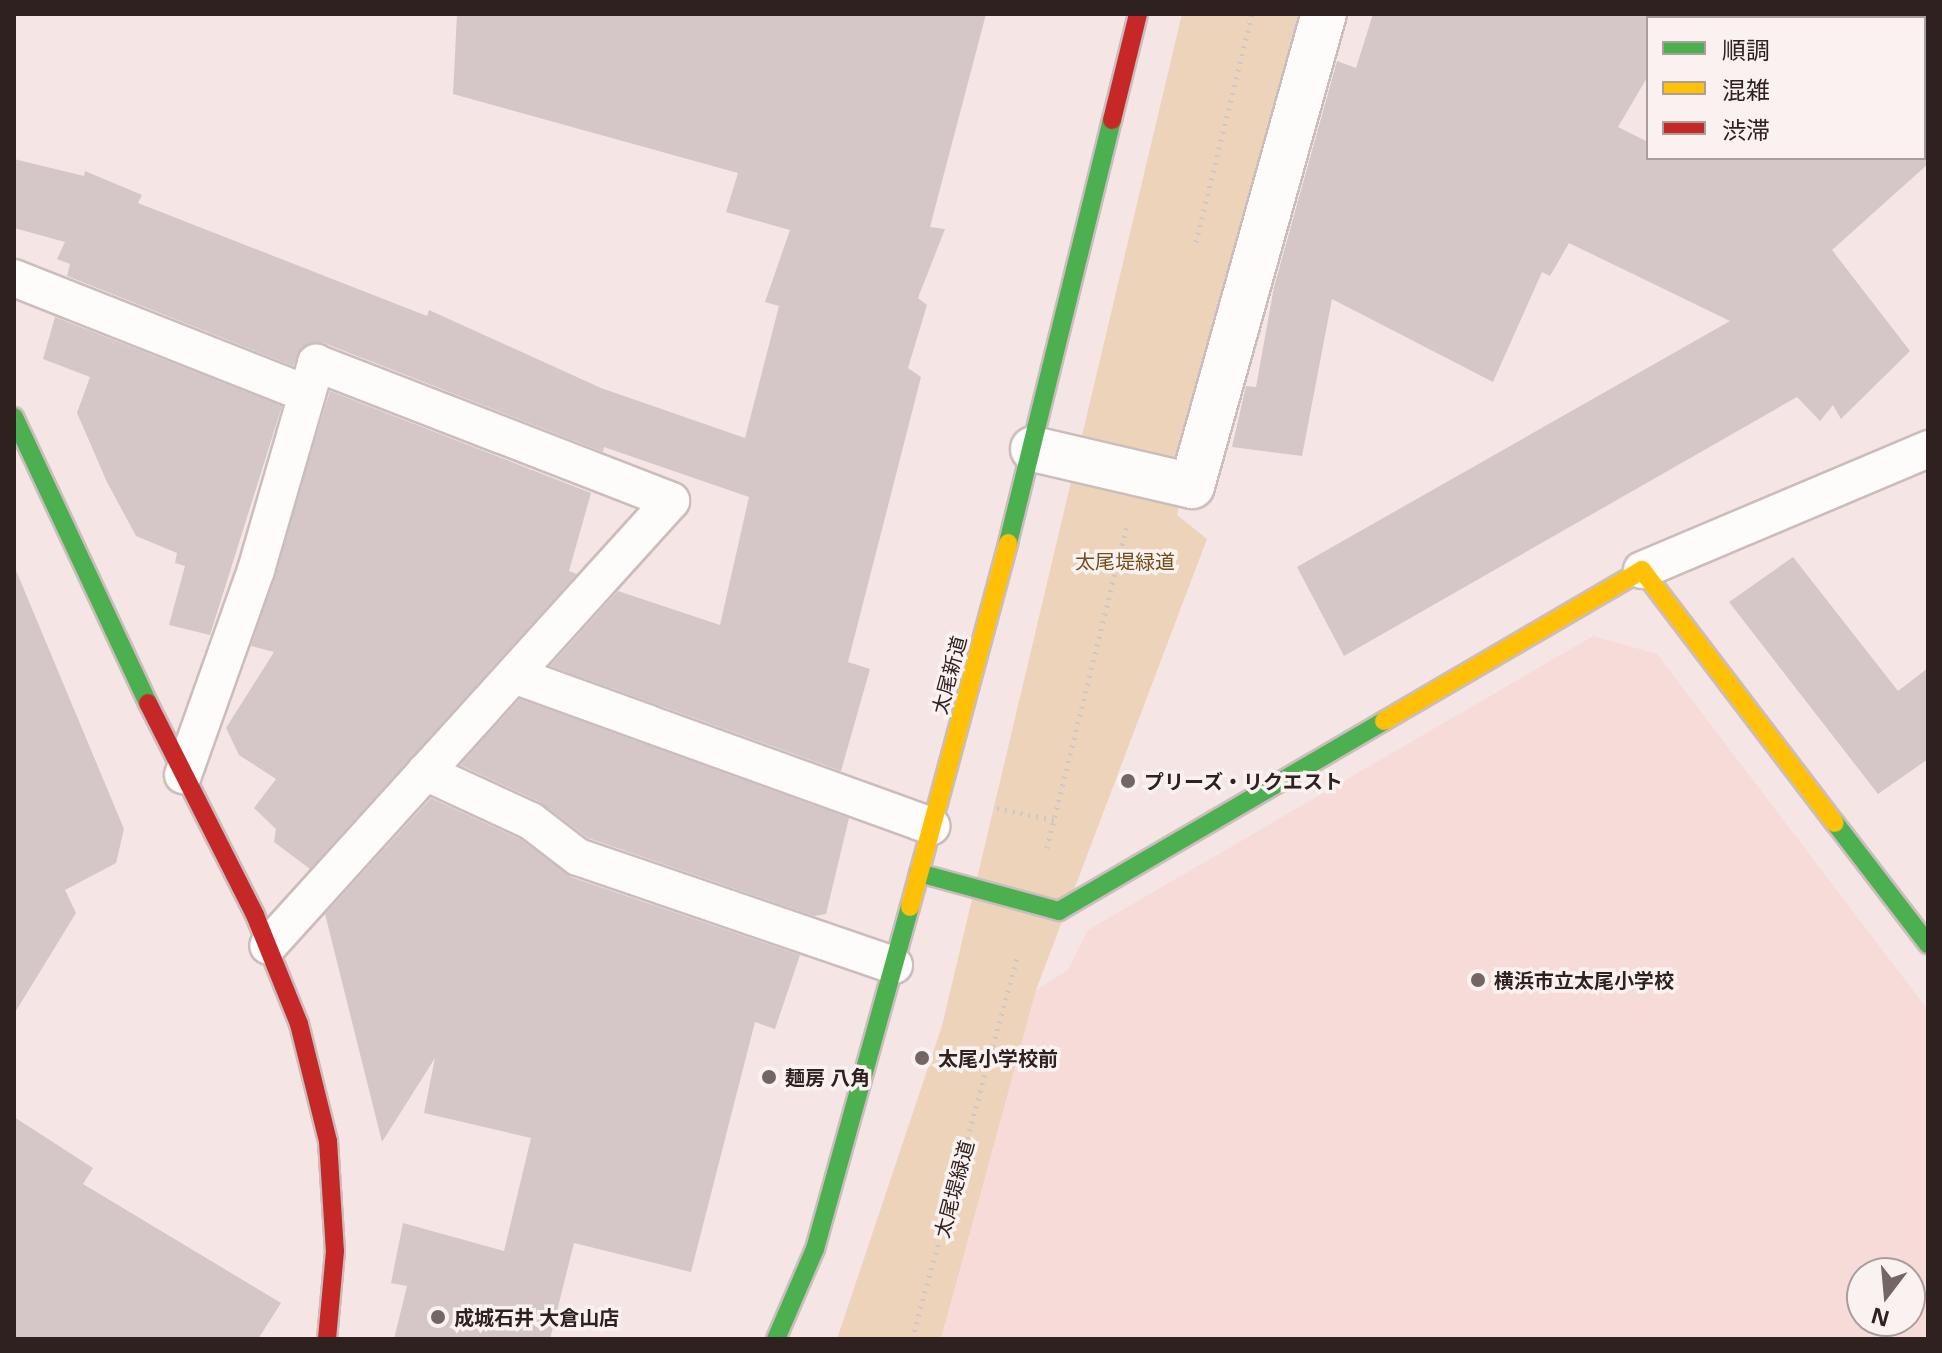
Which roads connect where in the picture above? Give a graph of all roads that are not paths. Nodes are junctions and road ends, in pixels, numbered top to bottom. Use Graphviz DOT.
graph roads {
  1 [pos="1138,14"];
  2 [pos="1324,14"];
  3 [pos="14,278"];
  4 [pos="307,394"];
  5 [pos="14,417"];
  6 [pos="1033,449"];
  7 [pos="1928,449"];
  8 [pos="1642,570"];
  9 [pos="514,675"];
  10 [pos="425,772"];
  11 [pos="183,775"];
  12 [pos="932,826"];
  13 [pos="919,873"];
  14 [pos="1928,944"];
  15 [pos="268,946"];
  16 [pos="894,965"];
  17 [pos="327,1339"];
  18 [pos="776,1339"];
  1 -- 6 [label="street, 太尾新道"];
  2 -- 6 [label="street"];
  3 -- 4 [label="lane"];
  4 -- 9 [label="lane"];
  4 -- 11 [label="lane"];
  5 -- 11 [label="street"];
  6 -- 12 [label="street, 太尾新道"];
  7 -- 8 [label="lane"];
  8 -- 13 [label="street"];
  8 -- 14 [label="street"];
  9 -- 10 [label="lane"];
  9 -- 12 [label="lane"];
  10 -- 15 [label="lane"];
  10 -- 16 [label="lane"];
  11 -- 15 [label="street"];
  12 -- 13 [label="street, 太尾新道"];
  13 -- 16 [label="street, 太尾新道"];
  15 -- 17 [label="street"];
  16 -- 18 [label="street, 太尾新道"];
}
